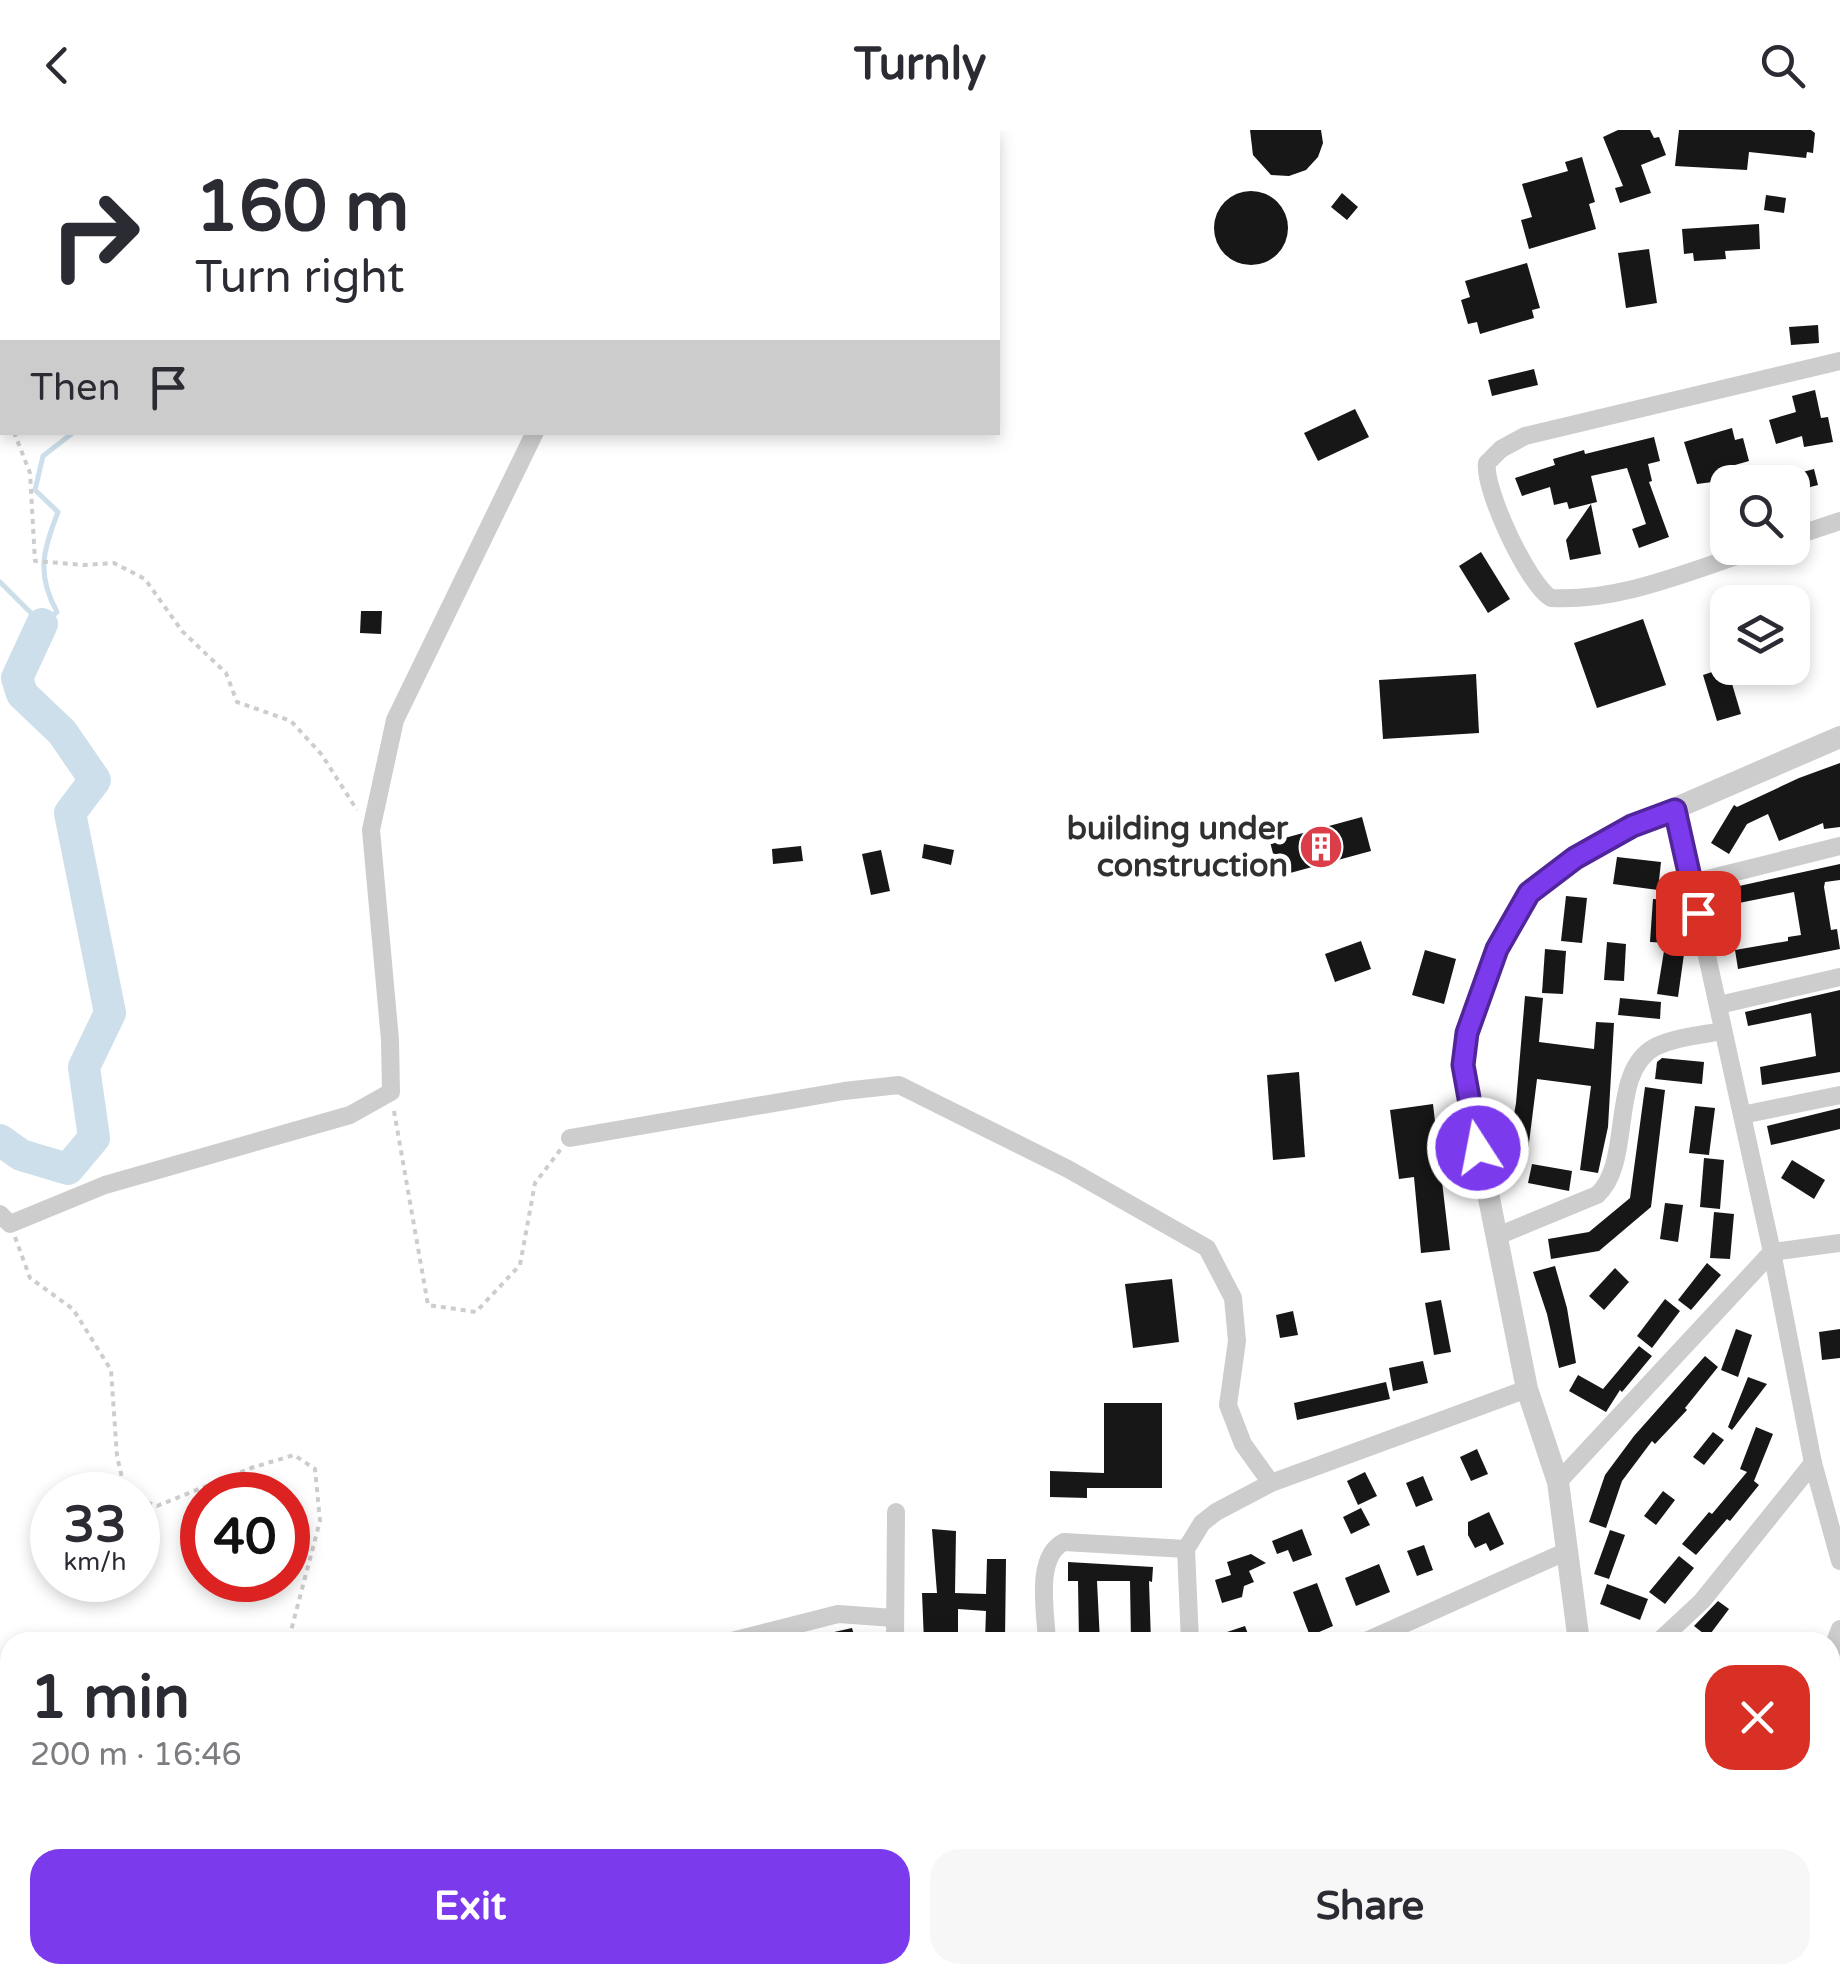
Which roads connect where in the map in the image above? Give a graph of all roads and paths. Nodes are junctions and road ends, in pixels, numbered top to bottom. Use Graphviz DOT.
graph roads {
  1 [pos="1840,361"];
  2 [pos="15,435"];
  3 [pos="533,435"];
  4 [pos="1840,521"];
  5 [pos="1810,531"];
  6 [pos="1710,564"];
  7 [pos="1840,737"];
  8 [pos="1675,810"];
  9 [pos="370,830"];
  10 [pos="1840,846"];
  11 [pos="1692,882"];
  12 [pos="1840,977"];
  13 [pos="1719,1005"];
  14 [pos="1724,1031"];
  15 [pos="391,1092"];
  16 [pos="1840,1094"];
  17 [pos="1742,1115"];
  18 [pos="570,1138"];
  19 [pos="5,1219"];
  20 [pos="1496,1238"];
  21 [pos="1840,1244"];
  22 [pos="1772,1252"];
  23 [pos="1527,1389"];
  24 [pos="1813,1462"];
  25 [pos="120,1472"];
  26 [pos="1558,1482"];
  27 [pos="1271,1483"];
  28 [pos="160,1505"];
  29 [pos="896,1512"];
  30 [pos="1186,1549"];
  31 [pos="1565,1552"];
  32 [pos="1840,1562"];
  33 [pos="894,1618"];
  34 [pos="291,1632"];
  35 [pos="767,1632"];
  36 [pos="895,1632"];
  37 [pos="1046,1632"];
  38 [pos="1190,1632"];
  39 [pos="1386,1632"];
  40 [pos="1577,1632"];
  41 [pos="1669,1632"];
  1 -- 6 [label="street"];
  2 -- 9 [label="path"];
  3 -- 9 [label="street"];
  4 -- 5 [label="street"];
  7 -- 8 [label="street"];
  8 -- 11 [label="street"];
  8 -- 20 [label="street"];
  9 -- 15 [label="street"];
  10 -- 11 [label="street"];
  11 -- 13 [label="street"];
  12 -- 13 [label="street"];
  13 -- 14 [label="street"];
  14 -- 17 [label="street"];
  14 -- 20 [label="street"];
  15 -- 18 [label="path"];
  15 -- 19 [label="street"];
  16 -- 17 [label="street"];
  17 -- 22 [label="street"];
  18 -- 27 [label="street"];
  19 -- 25 [label="path"];
  20 -- 23 [label="street"];
  21 -- 22 [label="street"];
  22 -- 24 [label="street"];
  22 -- 26 [label="street"];
  23 -- 26 [label="street"];
  23 -- 27 [label="street"];
  24 -- 32 [label="street"];
  24 -- 41 [label="street"];
  26 -- 31 [label="street"];
  27 -- 30 [label="street"];
  28 -- 34 [label="path"];
  29 -- 33 [label="street"];
  30 -- 37 [label="street"];
  30 -- 38 [label="street"];
  31 -- 39 [label="street"];
  31 -- 40 [label="street"];
  33 -- 35 [label="street"];
  33 -- 36 [label="street"];
}
